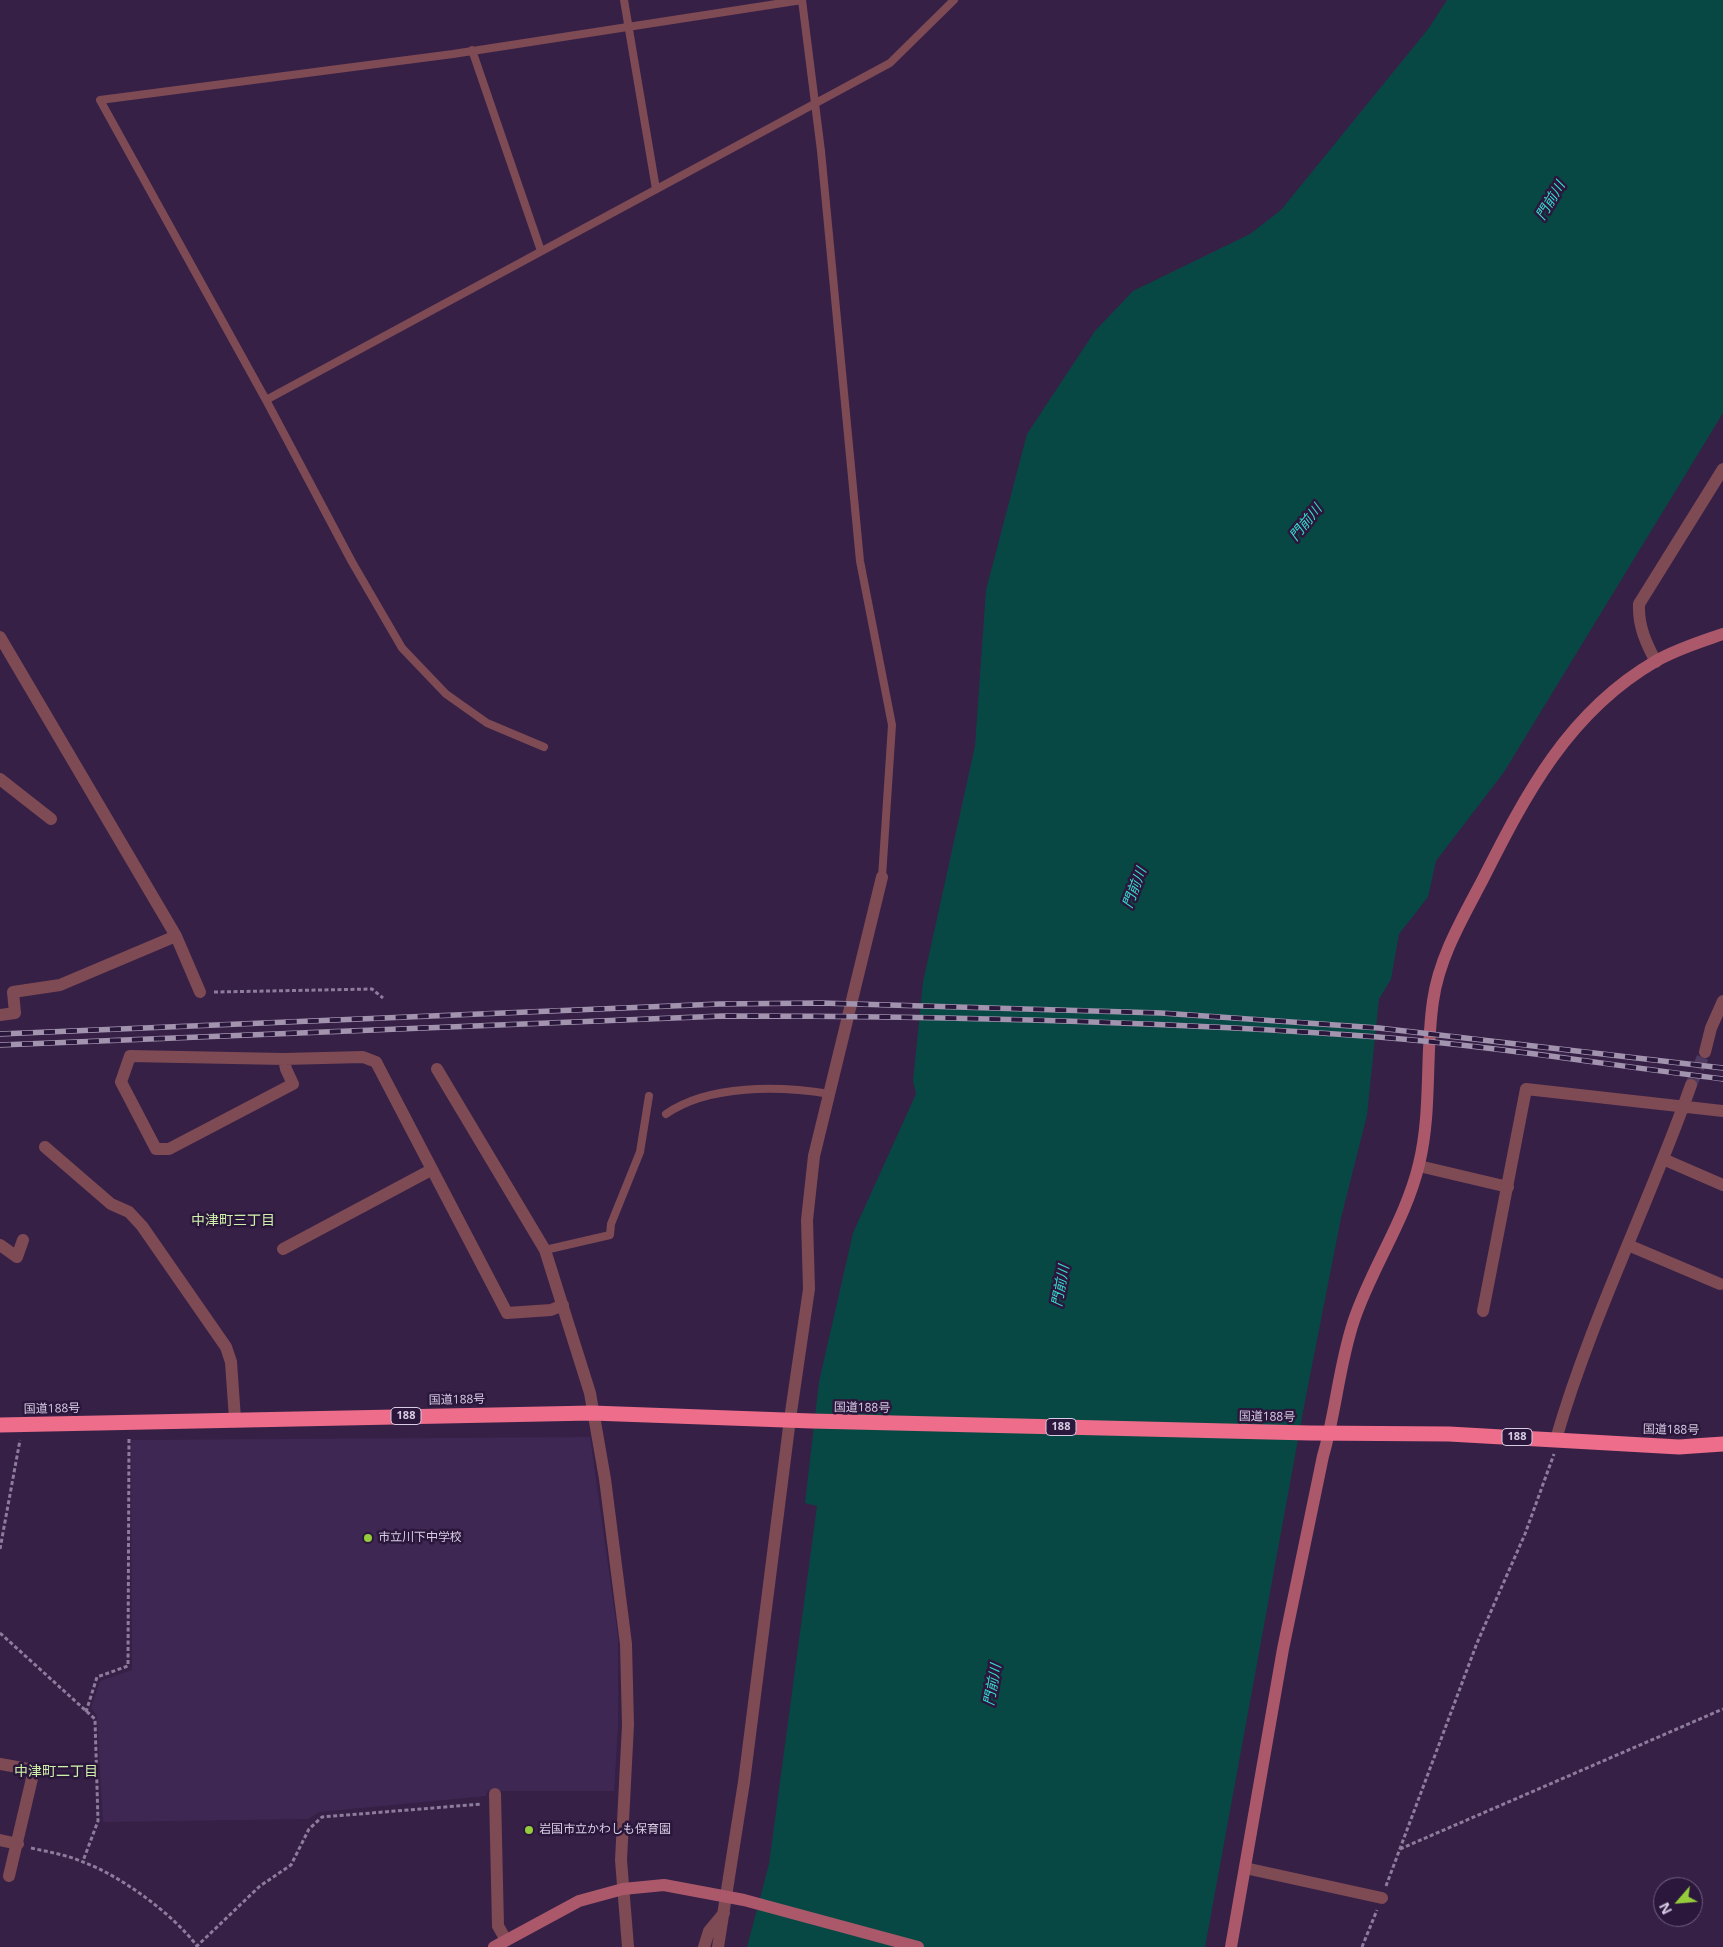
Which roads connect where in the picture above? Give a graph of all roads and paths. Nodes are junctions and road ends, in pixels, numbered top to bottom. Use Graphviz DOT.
graph roads {
  1 [pos="624,0"];
  2 [pos="802,0"];
  3 [pos="954,0"];
  4 [pos="629,26"];
  5 [pos="472,50"];
  6 [pos="815,104"];
  7 [pos="656,189"];
  8 [pos="541,251"];
  9 [pos="266,400"];
  10 [pos="1723,469"];
  11 [pos="1723,634"];
  12 [pos="0,638"];
  13 [pos="1656,662"];
  14 [pos="544,747"];
  15 [pos="0,779"];
  16 [pos="51,819"];
  17 [pos="882,877"];
  18 [pos="176,936"];
  19 [pos="200,992"];
  20 [pos="383,998"];
  21 [pos="1723,1001"];
  22 [pos="0,1015"];
  23 [pos="1705,1052"];
  24 [pos="284,1059"];
  25 [pos="437,1069"];
  26 [pos="1690,1085"];
  27 [pos="830,1094"];
  28 [pos="649,1096"];
  29 [pos="1683,1107"];
  30 [pos="1723,1111"];
  31 [pos="666,1114"];
  32 [pos="45,1147"];
  33 [pos="1663,1159"];
  34 [pos="1419,1166"];
  35 [pos="431,1170"];
  36 [pos="1723,1185"];
  37 [pos="1508,1187"];
  38 [pos="23,1240"];
  39 [pos="0,1245"];
  40 [pos="1628,1245"];
  41 [pos="283,1250"];
  42 [pos="545,1250"];
  43 [pos="1720,1284"];
  44 [pos="563,1305"];
  45 [pos="1483,1311"];
  46 [pos="592,1413"];
  47 [pos="235,1419"];
  48 [pos="790,1419"];
  49 [pos="129,1422"];
  50 [pos="20,1424"];
  51 [pos="0,1425"];
  52 [pos="1330,1432"];
  53 [pos="1556,1439"];
  54 [pos="1723,1444"];
  55 [pos="0,1548"];
  56 [pos="0,1634"];
  57 [pos="1723,1708"];
  58 [pos="86,1712"];
  59 [pos="0,1764"];
  60 [pos="495,1798"];
  61 [pos="0,1840"];
  62 [pos="18,1844"];
  63 [pos="83,1861"];
  64 [pos="1245,1868"];
  65 [pos="9,1876"];
  66 [pos="623,1889"];
  67 [pos="728,1896"];
  68 [pos="1382,1898"];
  69 [pos="724,1912"];
  70 [pos="506,1940"];
  71 [pos="196,1946"];
  72 [pos="494,1947"];
  73 [pos="628,1947"];
  74 [pos="704,1947"];
  75 [pos="718,1947"];
  76 [pos="918,1947"];
  77 [pos="1231,1947"];
  1 -- 4 [label="lane"];
  2 -- 4 [label="lane"];
  2 -- 6 [label="lane"];
  3 -- 6 [label="lane"];
  4 -- 5 [label="lane"];
  4 -- 7 [label="lane"];
  5 -- 8 [label="lane"];
  5 -- 9 [label="lane"];
  6 -- 7 [label="lane"];
  6 -- 17 [label="lane"];
  7 -- 8 [label="lane"];
  8 -- 9 [label="lane"];
  9 -- 14 [label="lane"];
  10 -- 13 [label="street"];
  11 -- 13 [label="street"];
  12 -- 18 [label="street"];
  13 -- 34 [label="street"];
  15 -- 16 [label="street"];
  17 -- 27 [label="street"];
  18 -- 19 [label="street"];
  18 -- 22 [label="street"];
  19 -- 20 [label="path"];
  21 -- 23 [label="street"];
  24 -- 24 [label="street"];
  24 -- 35 [label="street"];
  25 -- 42 [label="street"];
  26 -- 29 [label="street"];
  27 -- 31 [label="lane"];
  27 -- 48 [label="street"];
  28 -- 42 [label="lane"];
  29 -- 30 [label="street"];
  29 -- 33 [label="street"];
  29 -- 37 [label="street"];
  32 -- 47 [label="street"];
  33 -- 36 [label="street"];
  33 -- 40 [label="street"];
  34 -- 37 [label="street"];
  34 -- 52 [label="street"];
  35 -- 41 [label="street"];
  35 -- 44 [label="street"];
  37 -- 45 [label="street"];
  38 -- 39 [label="street"];
  40 -- 43 [label="street"];
  40 -- 53 [label="street"];
  42 -- 44 [label="street"];
  44 -- 46 [label="street"];
  46 -- 47 [label="highway, 国道188号 / 188"];
  46 -- 48 [label="highway, 国道188号 / 188"];
  46 -- 66 [label="street"];
  47 -- 49 [label="highway, 国道188号 / 188"];
  48 -- 52 [label="highway, 国道188号 / 188"];
  48 -- 67 [label="street"];
  49 -- 50 [label="highway, 国道188号 / 188"];
  49 -- 58 [label="path"];
  50 -- 51 [label="highway, 国道188号 / 188"];
  50 -- 55 [label="path"];
  52 -- 53 [label="highway, 国道188号 / 188"];
  52 -- 64 [label="street"];
  53 -- 54 [label="highway, 国道188号 / 188"];
  53 -- 57 [label="path"];
  56 -- 58 [label="path"];
  58 -- 63 [label="path"];
  59 -- 62 [label="street"];
  60 -- 70 [label="street"];
  60 -- 71 [label="path"];
  61 -- 62 [label="street"];
  62 -- 63 [label="path"];
  62 -- 65 [label="street"];
  63 -- 71 [label="path"];
  64 -- 68 [label="street"];
  64 -- 77 [label="street"];
  66 -- 67 [label="street"];
  66 -- 70 [label="street"];
  66 -- 73 [label="street"];
  67 -- 69 [label="street"];
  67 -- 76 [label="street"];
  69 -- 74 [label="street"];
  69 -- 75 [label="street"];
  70 -- 72 [label="street"];
}
